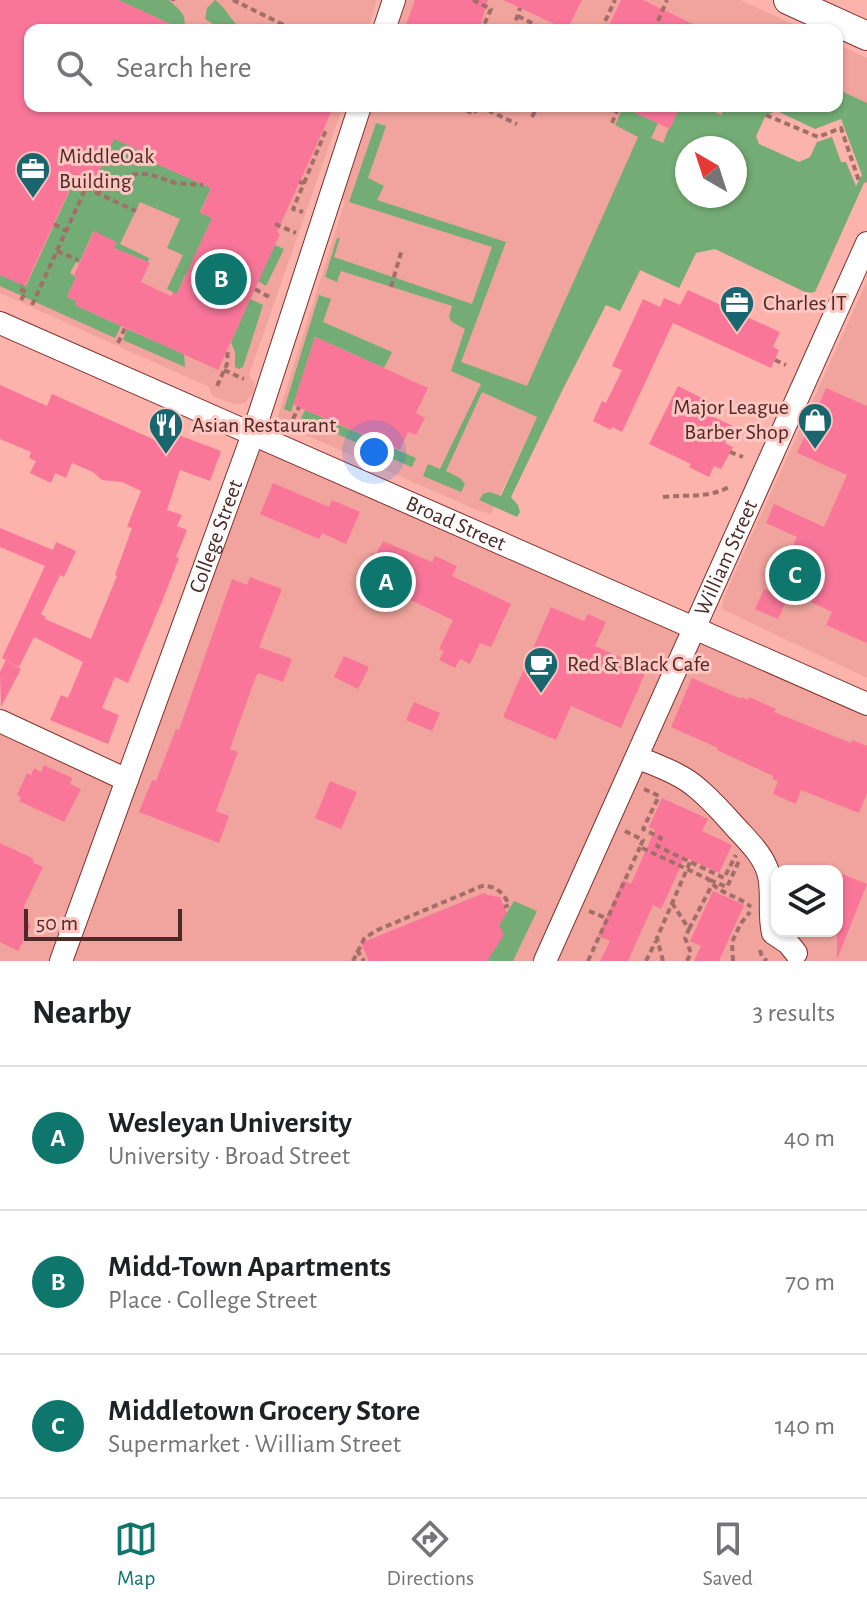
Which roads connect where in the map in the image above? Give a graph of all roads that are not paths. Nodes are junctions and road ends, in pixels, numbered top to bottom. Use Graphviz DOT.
graph roads {
  1 [pos="394,0"];
  2 [pos="788,0"];
  3 [pos="386,24"];
  4 [pos="841,24"];
  5 [pos="843,25"];
  6 [pos="867,36"];
  7 [pos="358,112"];
  8 [pos="867,243"];
  9 [pos="0,323"];
  10 [pos="253,434"];
  11 [pos="695,628"];
  12 [pos="867,704"];
  13 [pos="0,721"];
  14 [pos="637,757"];
  15 [pos="127,780"];
  16 [pos="796,953"];
  17 [pos="61,961"];
  18 [pos="545,961"];
  1 -- 3 [label="street"];
  2 -- 4 [label="main road"];
  5 -- 6 [label="main road"];
  7 -- 10 [label="street, College Street"];
  8 -- 11 [label="street, William Street"];
  9 -- 10 [label="street, Broad Street"];
  10 -- 11 [label="street, Broad Street"];
  10 -- 15 [label="street, College Street"];
  11 -- 12 [label="street, Broad Street"];
  11 -- 14 [label="street, William Street"];
  13 -- 15 [label="street"];
  14 -- 16 [label="street"];
  14 -- 18 [label="street, William Street"];
  15 -- 17 [label="street, College Street"];
}
